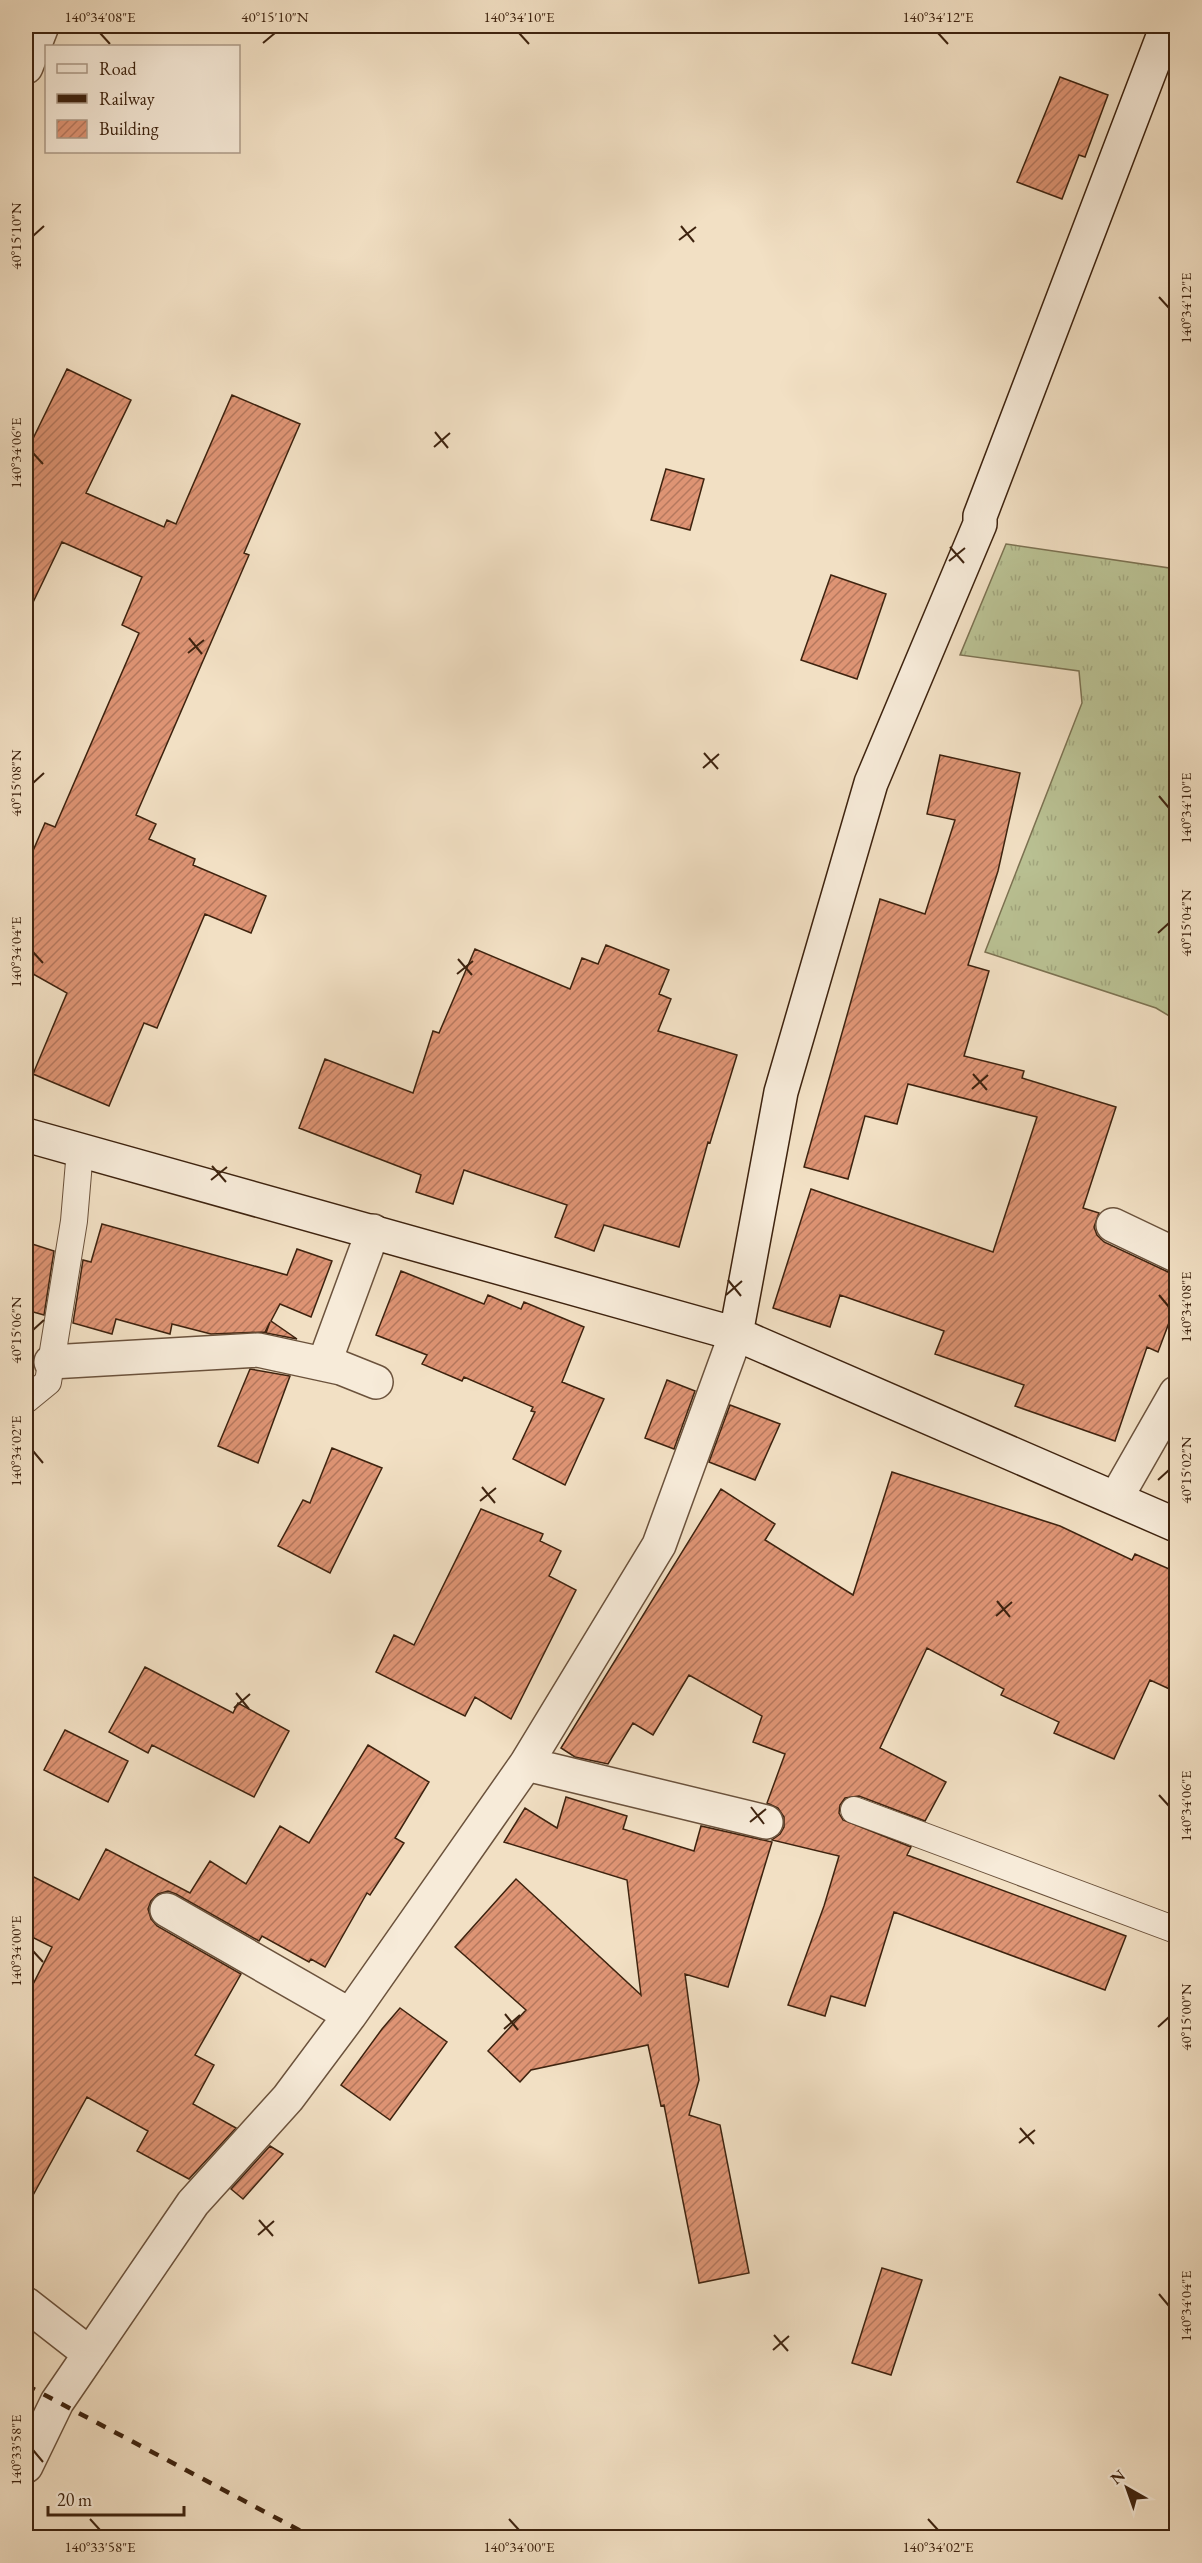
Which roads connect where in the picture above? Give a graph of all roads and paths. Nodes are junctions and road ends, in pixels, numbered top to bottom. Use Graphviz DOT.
graph roads {
  1 [pos="42,26"];
  2 [pos="1167,26"];
  3 [pos="26,67"];
  4 [pos="26,1135"];
  5 [pos="80,1150"];
  6 [pos="1113,1225"];
  7 [pos="373,1232"];
  8 [pos="1176,1255"];
  9 [pos="736,1334"];
  10 [pos="51,1362"];
  11 [pos="324,1364"];
  12 [pos="376,1382"];
  13 [pos="1176,1393"];
  14 [pos="26,1400"];
  15 [pos="1116,1498"];
  16 [pos="1176,1525"];
  17 [pos="526,1764"];
  18 [pos="854,1810"];
  19 [pos="766,1822"];
  20 [pos="167,1910"];
  21 [pos="1176,1926"];
  22 [pos="350,2015"];
  23 [pos="26,2304"];
  24 [pos="90,2354"];
  25 [pos="26,2466"];
  1 -- 3 [label="street"];
  2 -- 9 [label="street"];
  4 -- 5 [label="street"];
  5 -- 7 [label="street"];
  5 -- 10 [label="lane"];
  6 -- 8 [label="street"];
  7 -- 9 [label="street"];
  7 -- 11 [label="street"];
  9 -- 15 [label="street"];
  9 -- 17 [label="street"];
  10 -- 11 [label="street"];
  10 -- 14 [label="lane"];
  11 -- 12 [label="street"];
  13 -- 15 [label="street"];
  15 -- 16 [label="street"];
  17 -- 19 [label="street"];
  17 -- 22 [label="street"];
  18 -- 21 [label="lane"];
  20 -- 22 [label="street"];
  22 -- 24 [label="street"];
  23 -- 24 [label="street"];
  24 -- 25 [label="street"];
}
